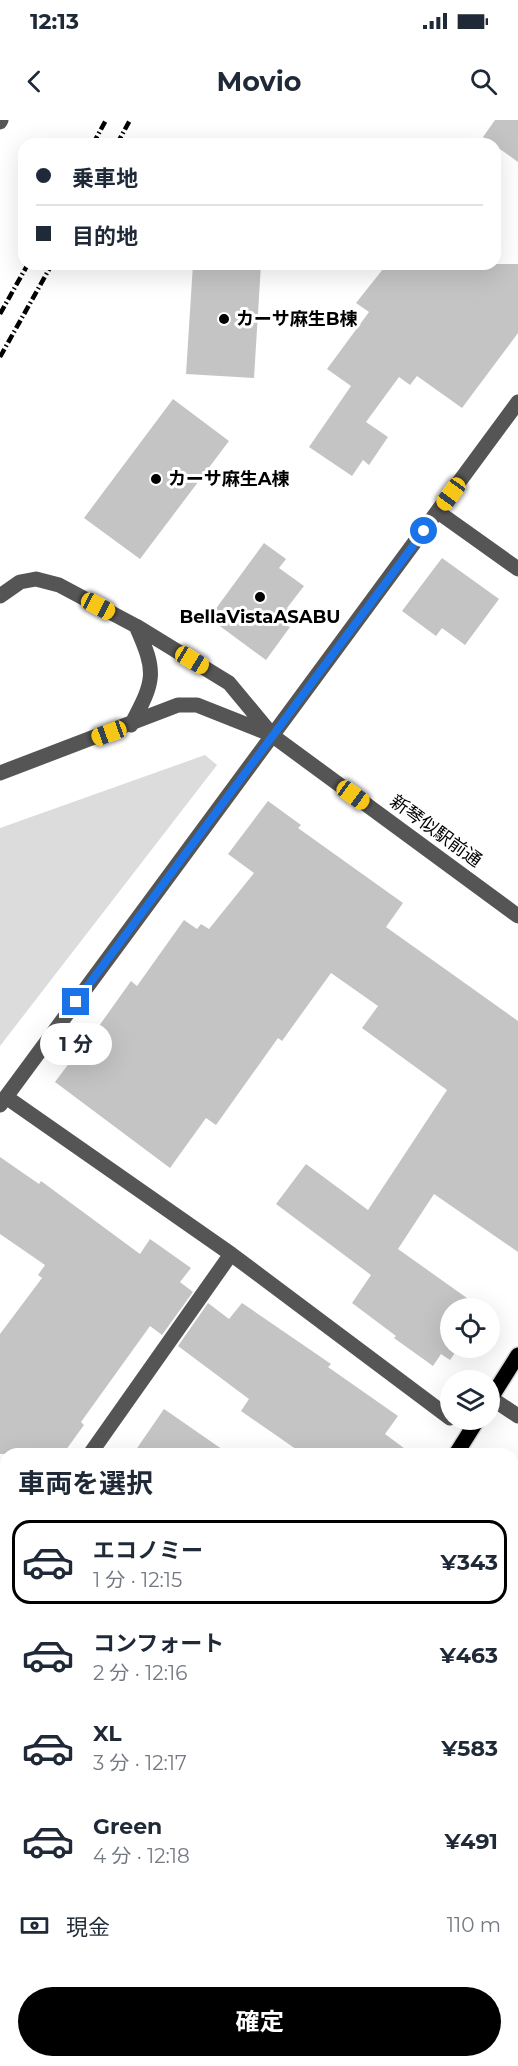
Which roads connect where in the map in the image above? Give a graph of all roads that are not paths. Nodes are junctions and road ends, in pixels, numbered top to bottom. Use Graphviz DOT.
graph roads {
  1 [pos="518,402"];
  2 [pos="438,512"];
  3 [pos="518,569"];
  4 [pos="0,596"];
  5 [pos="136,626"];
  6 [pos="131,725"];
  7 [pos="273,736"];
  8 [pos="0,773"];
  9 [pos="518,915"];
  10 [pos="3,1101"];
  11 [pos="231,1254"];
  12 [pos="518,1354"];
  13 [pos="500,1383"];
  14 [pos="500,1405"];
  15 [pos="440,1410"];
  16 [pos="518,1416"];
  17 [pos="471,1430"];
  18 [pos="94,1448"];
  19 [pos="460,1448"];
  1 -- 2 [label="street"];
  2 -- 3 [label="street"];
  2 -- 7 [label="street"];
  4 -- 5 [label="street"];
  5 -- 6 [label="street"];
  5 -- 7 [label="street"];
  6 -- 7 [label="street"];
  6 -- 8 [label="street"];
  7 -- 9 [label="street, 新琴似駅前通"];
  7 -- 10 [label="street"];
  10 -- 11 [label="street"];
  11 -- 15 [label="street"];
  11 -- 18 [label="street"];
  12 -- 13 [label="main road"];
  14 -- 16 [label="street"];
  17 -- 19 [label="main road"];
}
